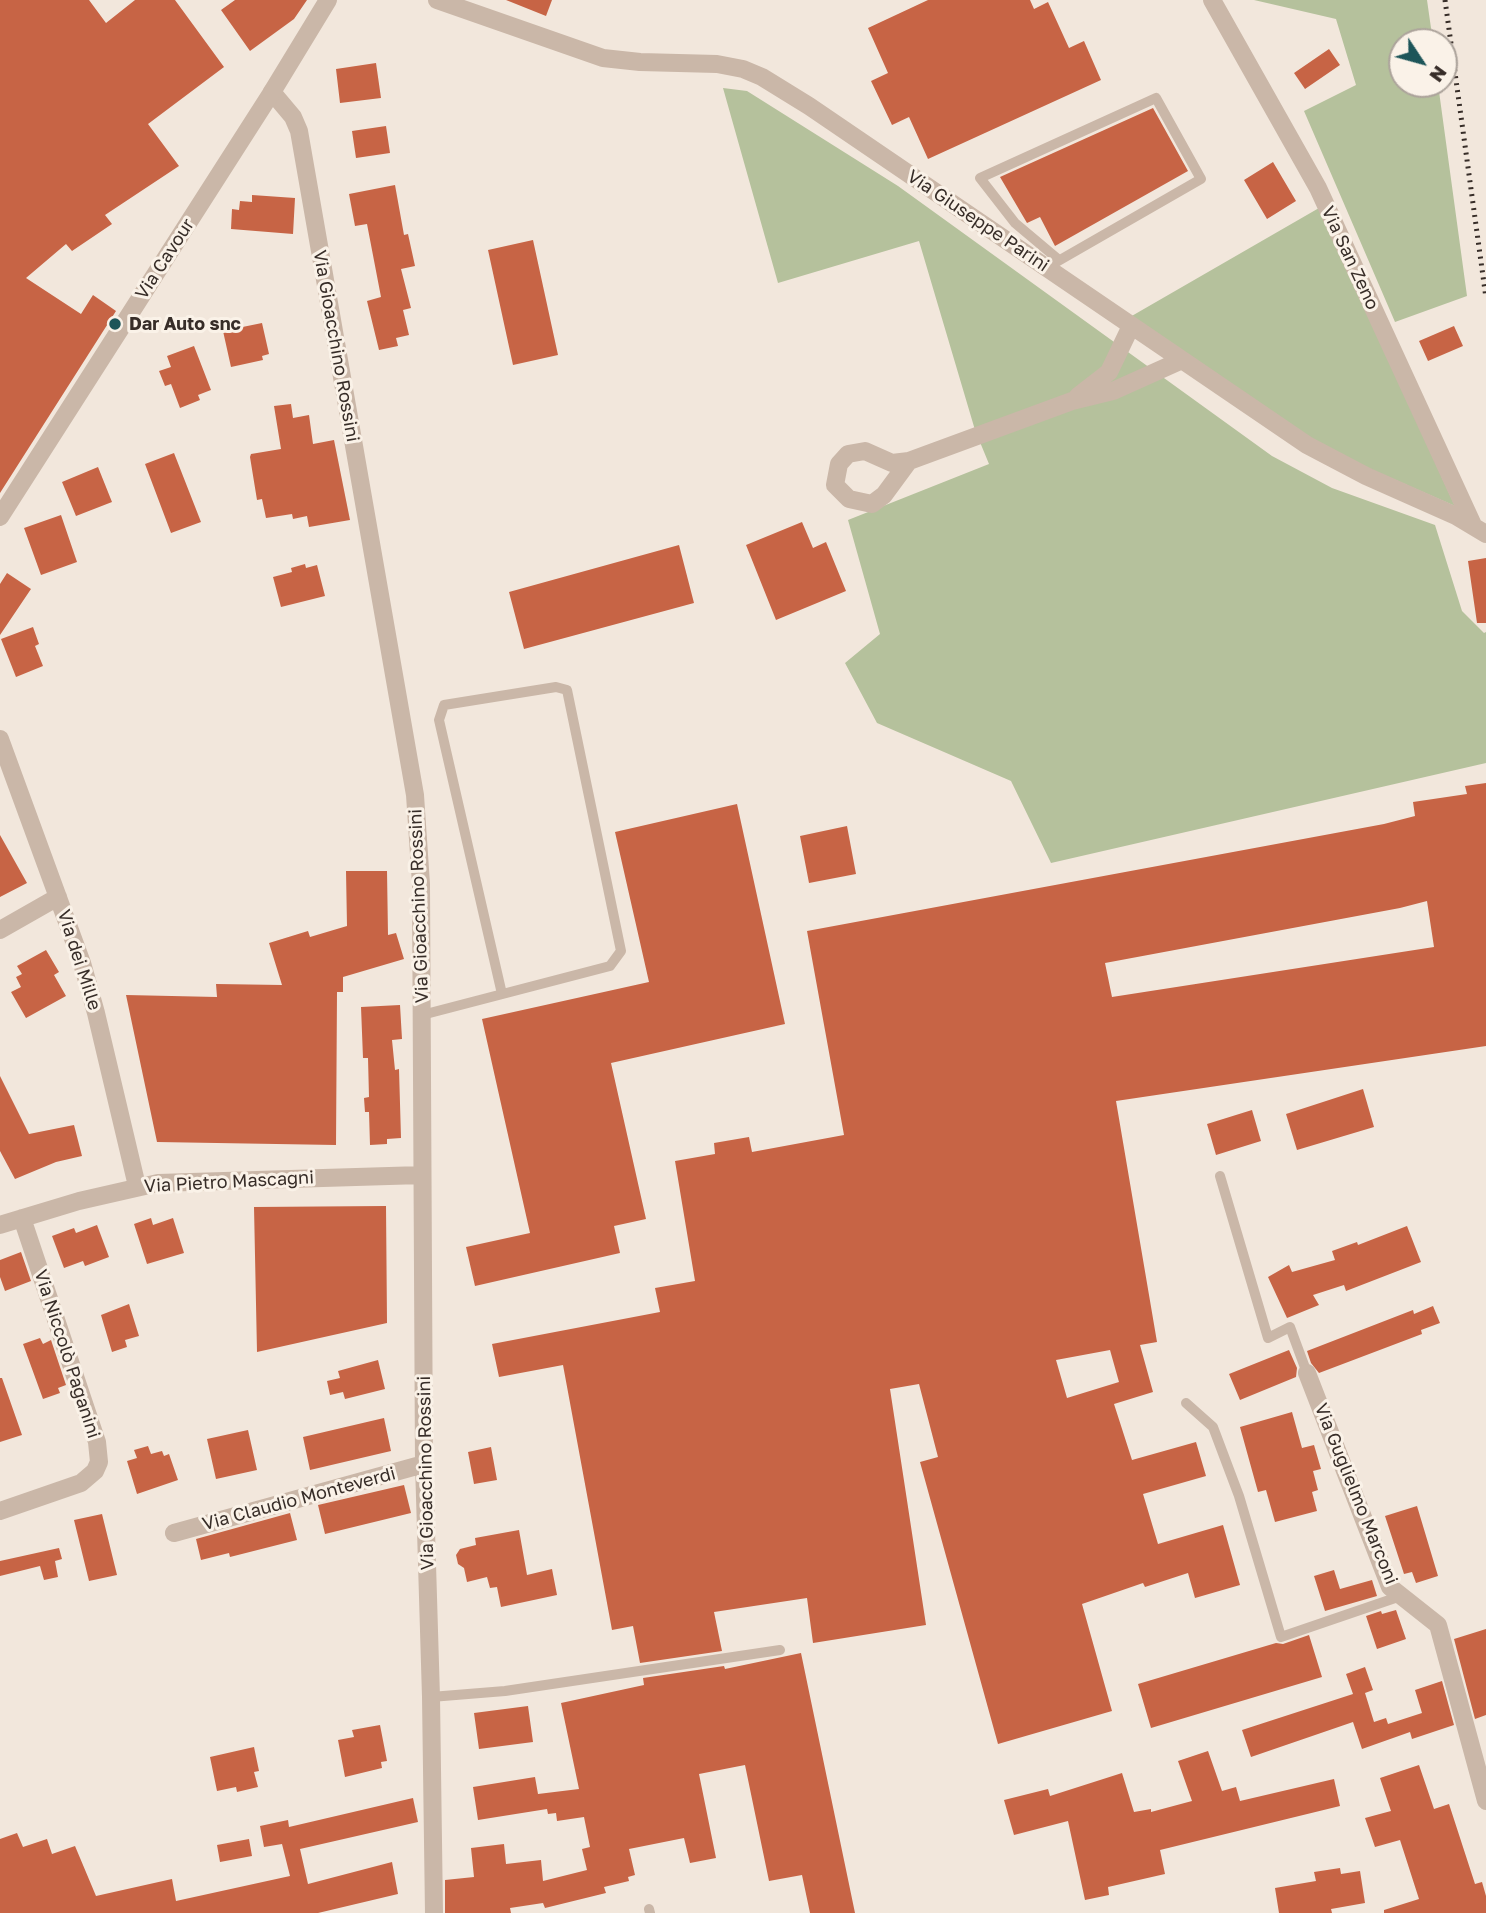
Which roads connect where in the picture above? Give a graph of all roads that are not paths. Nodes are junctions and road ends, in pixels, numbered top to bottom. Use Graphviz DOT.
graph roads {
  1 [pos="328,0"];
  2 [pos="437,0"];
  3 [pos="1212,0"];
  4 [pos="272,92"];
  5 [pos="1053,264"];
  6 [pos="1132,326"];
  7 [pos="1182,360"];
  8 [pos="1072,401"];
  9 [pos="909,461"];
  10 [pos="0,517"];
  11 [pos="1479,529"];
  12 [pos="0,739"];
  13 [pos="58,897"];
  14 [pos="0,930"];
  15 [pos="502,994"];
  16 [pos="422,1015"];
  17 [pos="422,1175"];
  18 [pos="1220,1176"];
  19 [pos="137,1186"];
  20 [pos="22,1219"];
  21 [pos="0,1225"];
  22 [pos="1307,1373"];
  23 [pos="1186,1403"];
  24 [pos="424,1464"];
  25 [pos="0,1511"];
  26 [pos="174,1533"];
  27 [pos="1401,1596"];
  28 [pos="780,1650"];
  29 [pos="431,1697"];
  30 [pos="1486,1801"];
  31 [pos="434,1913"];
  1 -- 4 [label="street, Via Cavour"];
  2 -- 5 [label="street, Via Giuseppe Parini"];
  3 -- 11 [label="street, Via San Zeno"];
  4 -- 10 [label="street, Via Cavour"];
  4 -- 16 [label="street, Via Gioacchino Rossini"];
  5 -- 5 [label="lane"];
  5 -- 6 [label="street, Via Giuseppe Parini"];
  6 -- 7 [label="street, Via Giuseppe Parini"];
  6 -- 8 [label="street"];
  7 -- 8 [label="street"];
  7 -- 11 [label="street, Via Giuseppe Parini"];
  8 -- 9 [label="street"];
  12 -- 13 [label="street, Via dei Mille"];
  13 -- 14 [label="street"];
  13 -- 19 [label="street, Via dei Mille"];
  15 -- 15 [label="lane"];
  15 -- 16 [label="lane"];
  16 -- 17 [label="street, Via Gioacchino Rossini"];
  17 -- 19 [label="street, Via Pietro Mascagni"];
  17 -- 24 [label="street, Via Gioacchino Rossini"];
  18 -- 22 [label="lane"];
  19 -- 20 [label="street, Via Pietro Mascagni"];
  20 -- 21 [label="street, Via Pietro Mascagni"];
  20 -- 25 [label="street, Via Niccolò Paganini"];
  22 -- 27 [label="street, Via Guglielmo Marconi"];
  23 -- 27 [label="lane"];
  24 -- 26 [label="street, Via Claudio Monteverdi"];
  24 -- 29 [label="street, Via Gioacchino Rossini"];
  27 -- 30 [label="street, Via Guglielmo Marconi"];
  28 -- 29 [label="lane"];
  29 -- 31 [label="street, Via Gioacchino Rossini"];
}
